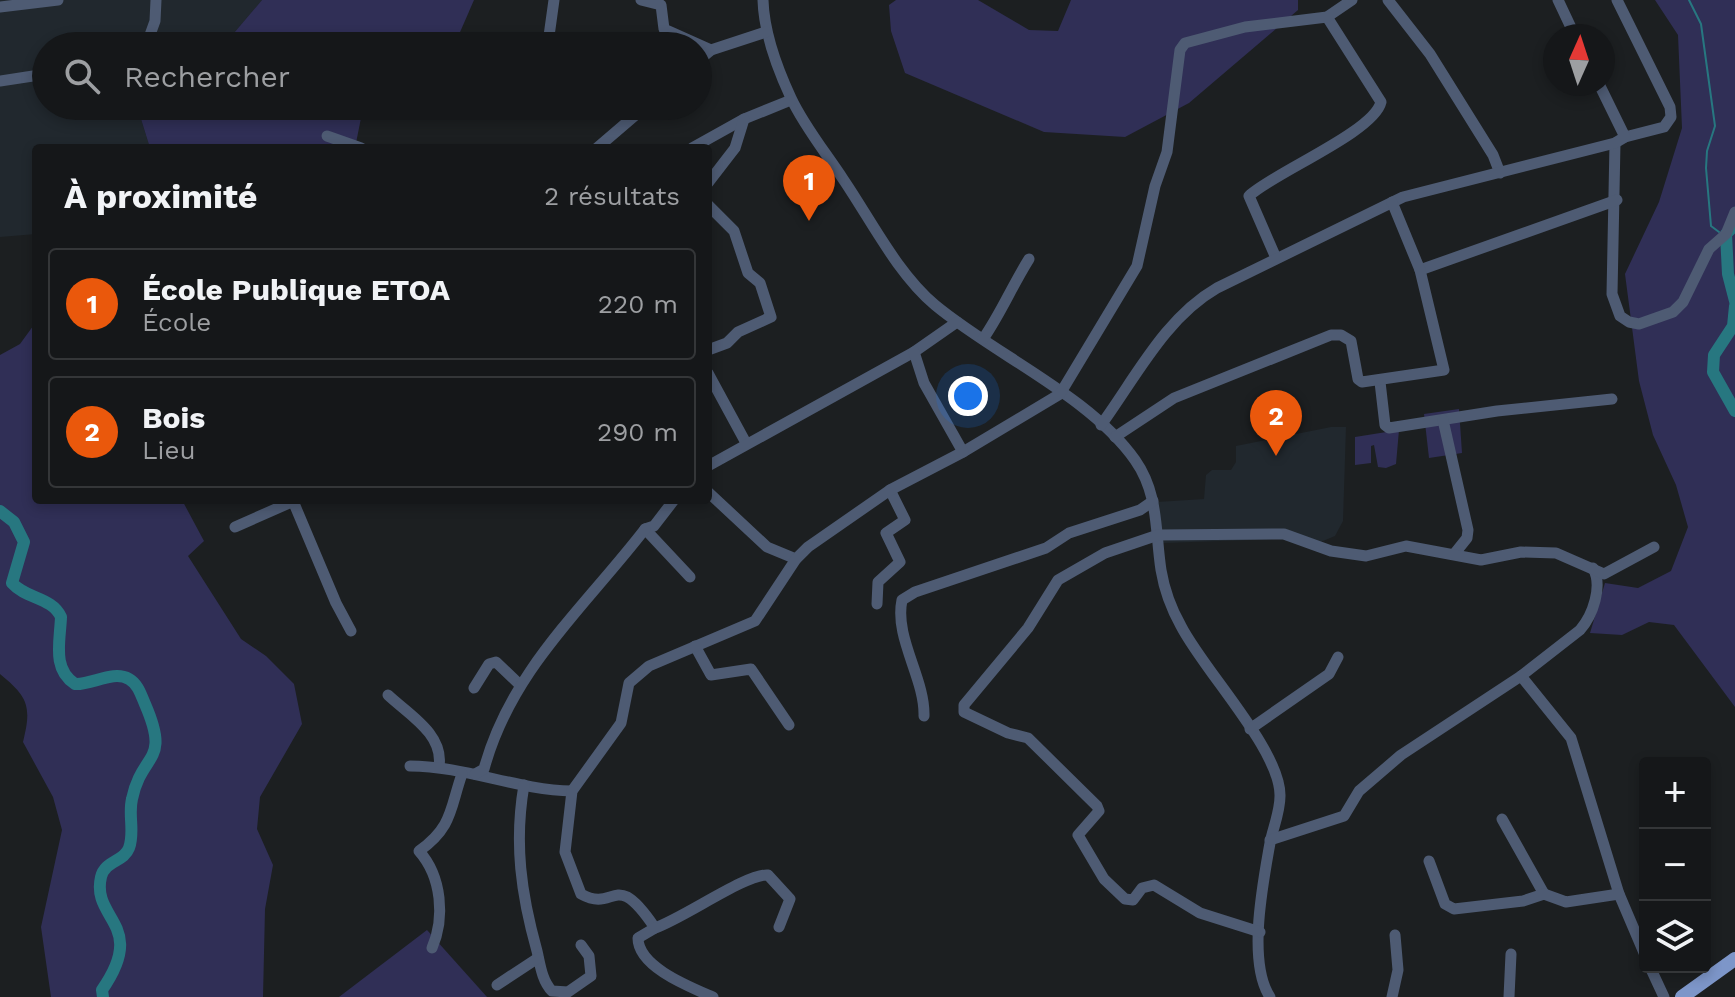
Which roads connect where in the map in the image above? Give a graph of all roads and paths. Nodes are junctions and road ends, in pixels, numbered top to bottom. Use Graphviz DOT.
graph roads {
  1 [pos="58,0"];
  2 [pos="156,0"];
  3 [pos="554,0"];
  4 [pos="641,0"];
  5 [pos="763,0"];
  6 [pos="1352,0"];
  7 [pos="1388,0"];
  8 [pos="1558,0"];
  9 [pos="1617,0"];
  10 [pos="0,7"];
  11 [pos="1327,17"];
  12 [pos="1569,24"];
  13 [pos="151,32"];
  14 [pos="550,32"];
  15 [pos="671,32"];
  16 [pos="766,32"];
  17 [pos="712,50"];
  18 [pos="32,76"];
  19 [pos="0,81"];
  20 [pos="1604,96"];
  21 [pos="791,100"];
  22 [pos="744,119"];
  23 [pos="630,120"];
  24 [pos="327,136"];
  25 [pos="1620,140"];
  26 [pos="350,144"];
  27 [pos="602,144"];
  28 [pos="699,144"];
  29 [pos="1500,173"];
  30 [pos="712,178"];
  31 [pos="1617,200"];
  32 [pos="1392,202"];
  33 [pos="712,209"];
  34 [pos="1735,212"];
  35 [pos="1276,258"];
  36 [pos="1029,259"];
  37 [pos="1420,270"];
  38 [pos="957,322"];
  39 [pos="983,339"];
  40 [pos="712,348"];
  41 [pos="914,352"];
  42 [pos="712,380"];
  43 [pos="1380,382"];
  44 [pos="1060,394"];
  45 [pos="1612,399"];
  46 [pos="1443,420"];
  47 [pos="1101,425"];
  48 [pos="1115,437"];
  49 [pos="746,443"];
  50 [pos="963,452"];
  51 [pos="712,464"];
  52 [pos="890,490"];
  53 [pos="712,496"];
  54 [pos="1153,501"];
  55 [pos="285,504"];
  56 [pos="296,504"];
  57 [pos="671,504"];
  58 [pos="235,527"];
  59 [pos="645,529"];
  60 [pos="1158,535"];
  61 [pos="1654,547"];
  62 [pos="1455,553"];
  63 [pos="796,559"];
  64 [pos="1593,568"];
  65 [pos="690,577"];
  66 [pos="877,604"];
  67 [pos="351,631"];
  68 [pos="695,646"];
  69 [pos="1338,657"];
  70 [pos="1521,676"];
  71 [pos="519,684"];
  72 [pos="474,688"];
  73 [pos="388,695"];
  74 [pos="924,716"];
  75 [pos="789,725"];
  76 [pos="1250,729"];
  77 [pos="410,766"];
  78 [pos="439,766"];
  79 [pos="462,774"];
  80 [pos="475,774"];
  81 [pos="524,785"];
  82 [pos="572,791"];
  83 [pos="1502,819"];
  84 [pos="1270,840"];
  85 [pos="1429,861"];
  86 [pos="1544,894"];
  87 [pos="1619,894"];
  88 [pos="779,927"];
  89 [pos="655,928"];
  90 [pos="1260,932"];
  91 [pos="1395,935"];
  92 [pos="1639,941"];
  93 [pos="581,945"];
  94 [pos="432,948"];
  95 [pos="1511,954"];
  96 [pos="538,958"];
  97 [pos="1735,959"];
  98 [pos="1653,973"];
  99 [pos="497,985"];
  100 [pos="1267,996"];
  101 [pos="713,997"];
  102 [pos="1392,997"];
  103 [pos="1509,997"];
  104 [pos="1664,997"];
  105 [pos="1682,997"];
  1 -- 10 [label="street"];
  2 -- 13 [label="street"];
  3 -- 14 [label="street"];
  4 -- 15 [label="street"];
  5 -- 16 [label="street"];
  6 -- 11 [label="street"];
  7 -- 29 [label="street"];
  8 -- 12 [label="street"];
  9 -- 25 [label="street"];
  11 -- 35 [label="street"];
  11 -- 44 [label="street"];
  16 -- 17 [label="street"];
  16 -- 21 [label="street"];
  18 -- 19 [label="street"];
  20 -- 25 [label="street"];
  21 -- 22 [label="street"];
  21 -- 38 [label="street"];
  22 -- 28 [label="street"];
  22 -- 30 [label="street"];
  23 -- 27 [label="street"];
  24 -- 26 [label="street"];
  25 -- 29 [label="street"];
  25 -- 31 [label="street"];
  29 -- 32 [label="street"];
  31 -- 34 [label="street"];
  31 -- 37 [label="street"];
  32 -- 35 [label="street"];
  32 -- 37 [label="street"];
  33 -- 40 [label="street"];
  35 -- 47 [label="street"];
  36 -- 39 [label="street"];
  37 -- 43 [label="street"];
  38 -- 39 [label="street"];
  38 -- 41 [label="street"];
  39 -- 44 [label="street"];
  41 -- 49 [label="street"];
  41 -- 50 [label="street"];
  42 -- 49 [label="street"];
  43 -- 46 [label="street"];
  43 -- 48 [label="street"];
  44 -- 47 [label="street"];
  44 -- 50 [label="street"];
  45 -- 46 [label="street"];
  46 -- 62 [label="street"];
  47 -- 48 [label="street"];
  48 -- 54 [label="street"];
  49 -- 51 [label="street"];
  50 -- 52 [label="street"];
  52 -- 63 [label="street"];
  52 -- 66 [label="street"];
  53 -- 63 [label="street"];
  54 -- 60 [label="street"];
  54 -- 74 [label="street"];
  55 -- 58 [label="street"];
  56 -- 67 [label="street"];
  57 -- 59 [label="street"];
  59 -- 65 [label="street"];
  59 -- 71 [label="street"];
  60 -- 62 [label="street"];
  60 -- 76 [label="street"];
  60 -- 90 [label="street"];
  61 -- 64 [label="street"];
  62 -- 64 [label="street"];
  63 -- 68 [label="street"];
  64 -- 70 [label="street"];
  68 -- 75 [label="street"];
  68 -- 82 [label="street"];
  69 -- 76 [label="street"];
  70 -- 84 [label="street"];
  70 -- 87 [label="street"];
  71 -- 72 [label="street"];
  71 -- 80 [label="street"];
  73 -- 78 [label="street"];
  76 -- 84 [label="street"];
  77 -- 78 [label="street"];
  78 -- 79 [label="street"];
  79 -- 80 [label="street"];
  79 -- 94 [label="street"];
  80 -- 81 [label="street"];
  81 -- 82 [label="street"];
  81 -- 96 [label="street"];
  82 -- 89 [label="street"];
  83 -- 86 [label="street"];
  84 -- 90 [label="street"];
  85 -- 86 [label="street"];
  86 -- 87 [label="street"];
  87 -- 92 [label="street"];
  88 -- 89 [label="street"];
  89 -- 101 [label="street"];
  90 -- 100 [label="street"];
  91 -- 102 [label="street"];
  93 -- 96 [label="street"];
  95 -- 103 [label="street"];
  96 -- 99 [label="street"];
  97 -- 105 [label="main road"];
  98 -- 104 [label="street"];
}
